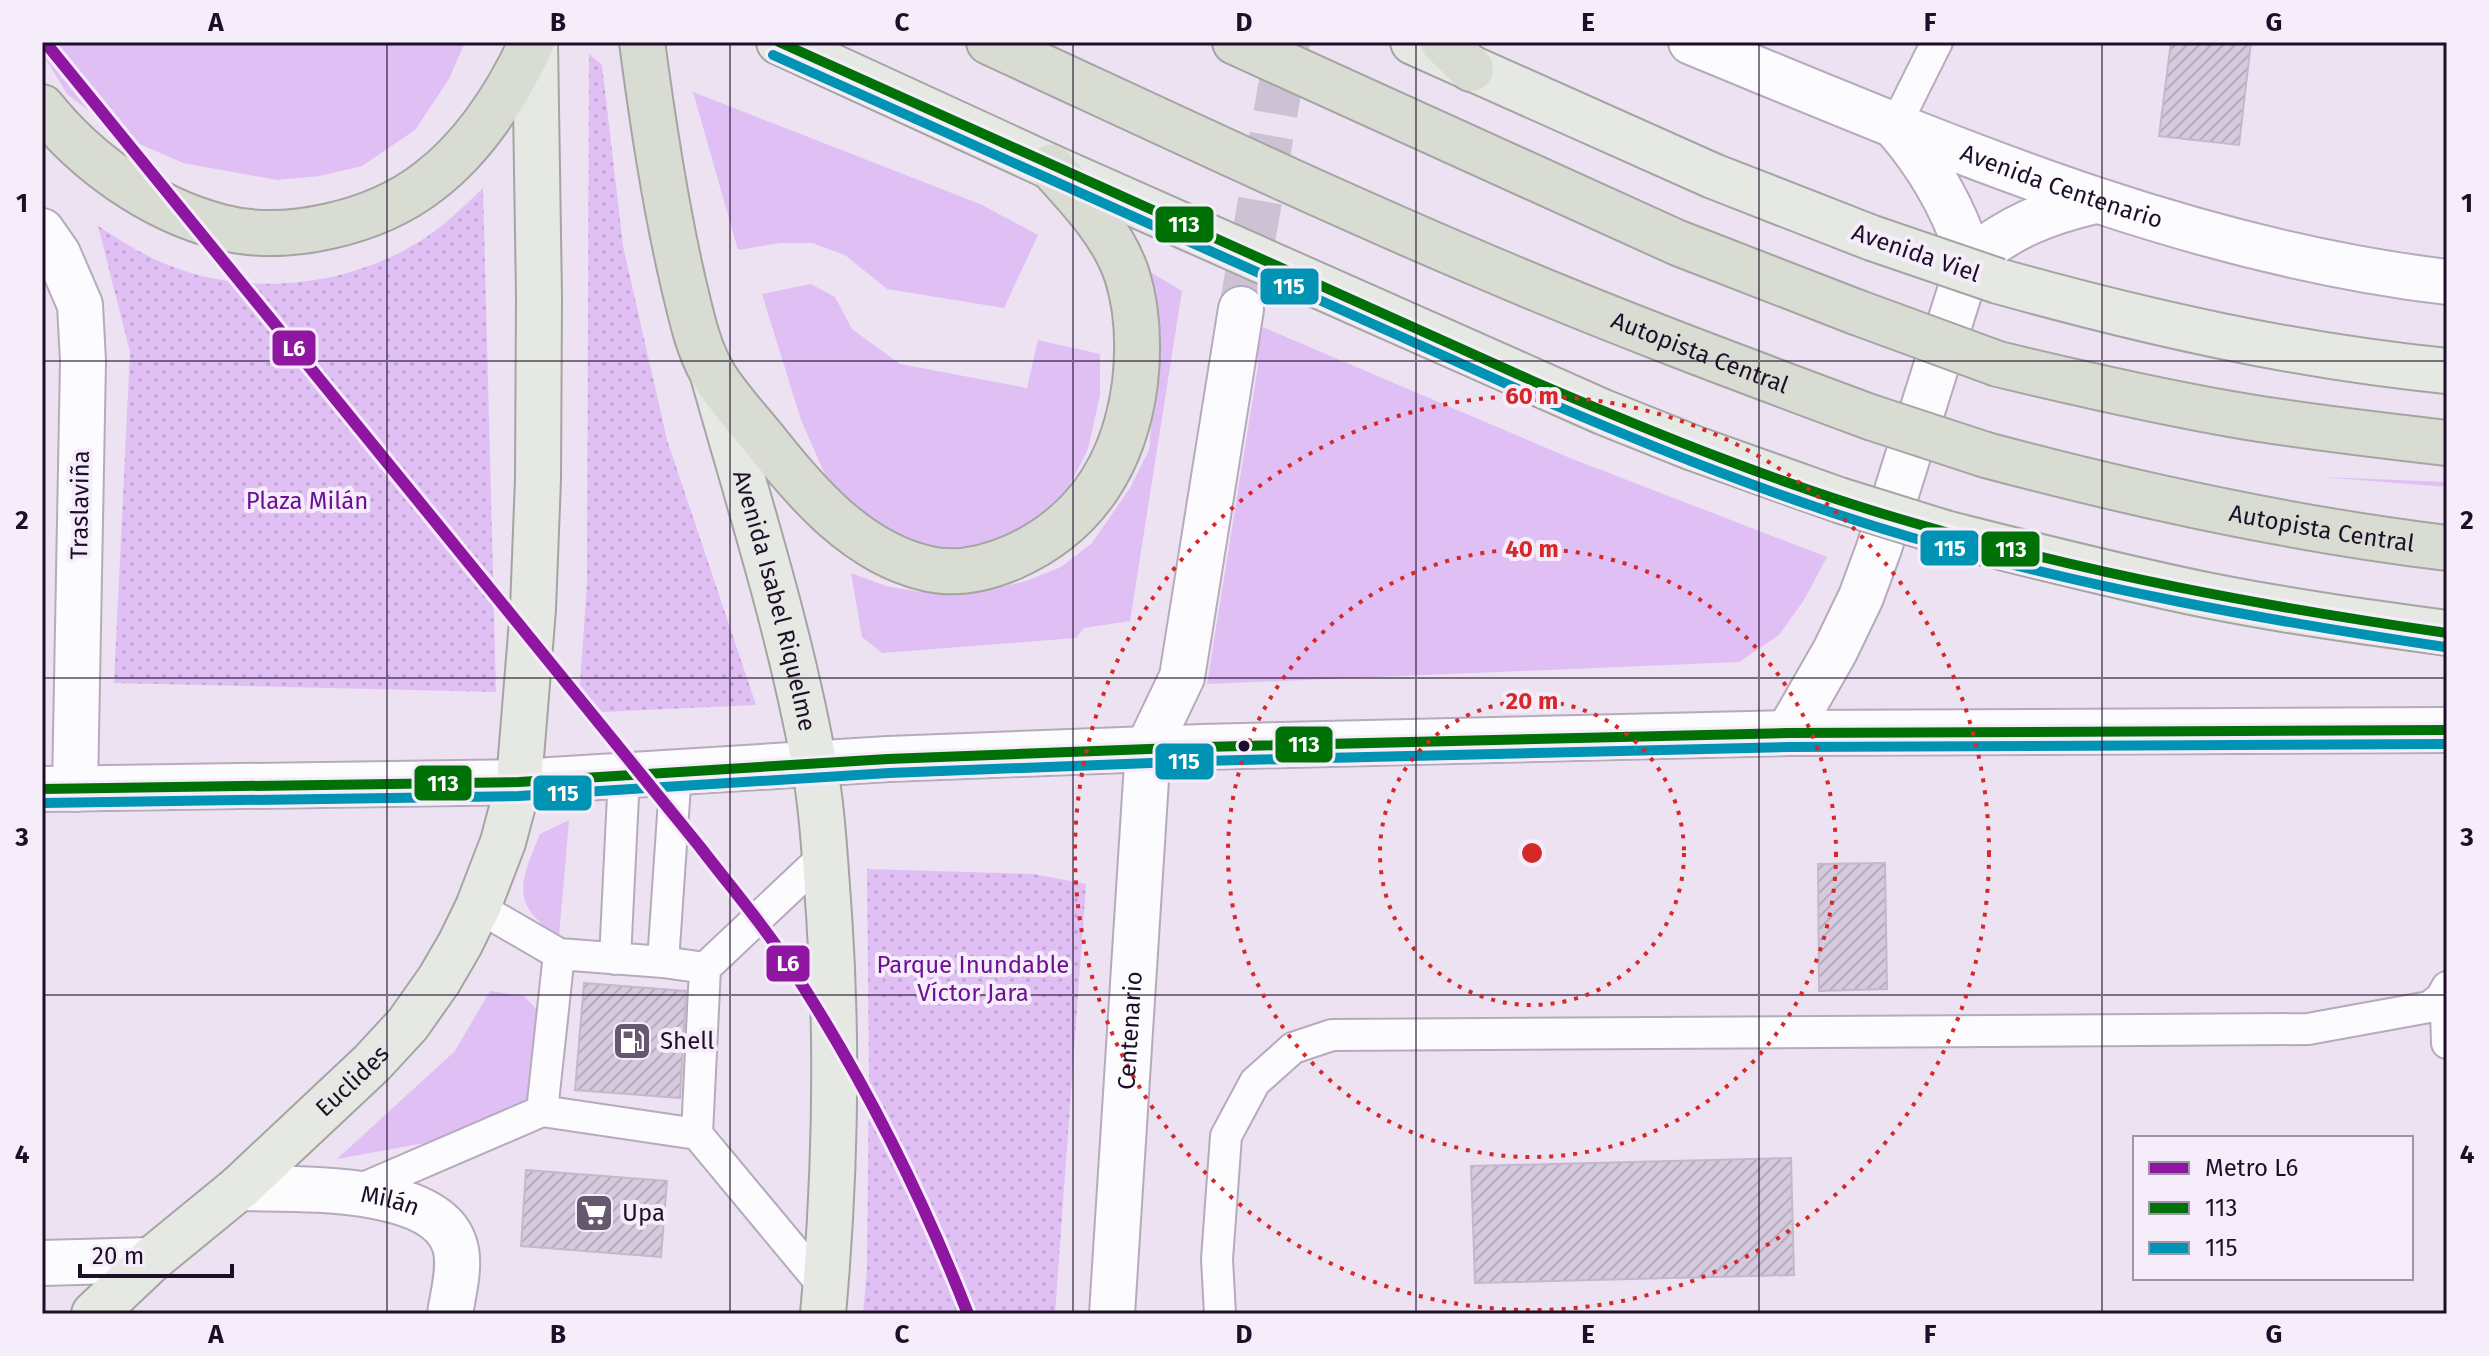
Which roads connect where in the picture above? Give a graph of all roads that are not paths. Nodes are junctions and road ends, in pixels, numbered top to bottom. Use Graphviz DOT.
graph roads {
  1 [pos="534,42"];
  2 [pos="642,42"];
  3 [pos="779,42"];
  4 [pos="989,42"];
  5 [pos="1235,42"];
  6 [pos="1413,42"];
  7 [pos="1691,42"];
  8 [pos="1937,42"];
  9 [pos="1457,55"];
  10 [pos="42,107"];
  11 [pos="1895,126"];
  12 [pos="1051,167"];
  13 [pos="2095,201"];
  14 [pos="42,231"];
  15 [pos="1984,270"];
  16 [pos="2447,282"];
  17 [pos="1241,309"];
  18 [pos="2447,371"];
  19 [pos="712,372"];
  20 [pos="2447,443"];
  21 [pos="2447,548"];
  22 [pos="2447,633"];
  23 [pos="2447,730"];
  24 [pos="1788,733"];
  25 [pos="1148,748"];
  26 [pos="814,763"];
  27 [pos="676,771"];
  28 [pos="624,775"];
  29 [pos="519,782"];
  30 [pos="59,789"];
  31 [pos="824,856"];
  32 [pos="478,907"];
  33 [pos="559,954"];
  34 [pos="615,959"];
  35 [pos="663,962"];
  36 [pos="705,968"];
  37 [pos="2444,992"];
  38 [pos="2447,1043"];
  39 [pos="542,1111"];
  40 [pos="697,1134"];
  41 [pos="239,1188"];
  42 [pos="353,1192"];
  43 [pos="151,1260"];
  44 [pos="42,1263"];
  45 [pos="824,1301"];
  46 [pos="94,1314"];
  47 [pos="450,1314"];
  48 [pos="1112,1314"];
  49 [pos="1220,1314"];
  1 -- 10 [label="highway"];
  1 -- 29 [label="main road"];
  2 -- 19 [label="highway, Avenida Isabel Riquelme"];
  3 -- 12 [label="main road"];
  4 -- 21 [label="highway, Autopista Central, bridge"];
  5 -- 20 [label="highway, bridge"];
  6 -- 9 [label="main road, Avenida Viel"];
  7 -- 11 [label="street, Avenida Centenario"];
  8 -- 11 [label="lane"];
  9 -- 15 [label="main road, Avenida Viel, bridge"];
  11 -- 13 [label="street, Avenida Centenario"];
  11 -- 15 [label="street"];
  12 -- 19 [label="highway"];
  12 -- 22 [label="main road, bridge"];
  13 -- 15 [label="street"];
  13 -- 16 [label="street, Avenida Centenario"];
  14 -- 30 [label="street, Traslaviña"];
  15 -- 18 [label="main road, Avenida Viel"];
  15 -- 24 [label="street"];
  17 -- 25 [label="street"];
  19 -- 26 [label="main road, Avenida Isabel Riquelme"];
  23 -- 24 [label="street"];
  24 -- 25 [label="street"];
  25 -- 26 [label="street"];
  25 -- 48 [label="street, Centenario"];
  26 -- 27 [label="street"];
  26 -- 31 [label="main road, Avenida Isabel Riquelme"];
  27 -- 28 [label="street"];
  27 -- 35 [label="lane"];
  28 -- 29 [label="street"];
  28 -- 34 [label="lane"];
  29 -- 30 [label="street"];
  29 -- 32 [label="main road, Euclides"];
  31 -- 36 [label="lane"];
  31 -- 45 [label="main road, Avenida Isabel Riquelme"];
  32 -- 33 [label="lane"];
  32 -- 41 [label="main road, Euclides"];
  33 -- 34 [label="lane"];
  33 -- 39 [label="lane"];
  34 -- 35 [label="lane"];
  35 -- 36 [label="lane"];
  36 -- 40 [label="lane"];
  37 -- 38 [label="lane"];
  37 -- 49 [label="lane"];
  39 -- 40 [label="lane"];
  39 -- 42 [label="lane"];
  40 -- 45 [label="lane"];
  41 -- 42 [label="street, Milán"];
  41 -- 43 [label="main road, Euclides"];
  42 -- 47 [label="street, Milán"];
  43 -- 44 [label="street"];
  43 -- 46 [label="main road, Euclides"];
}
